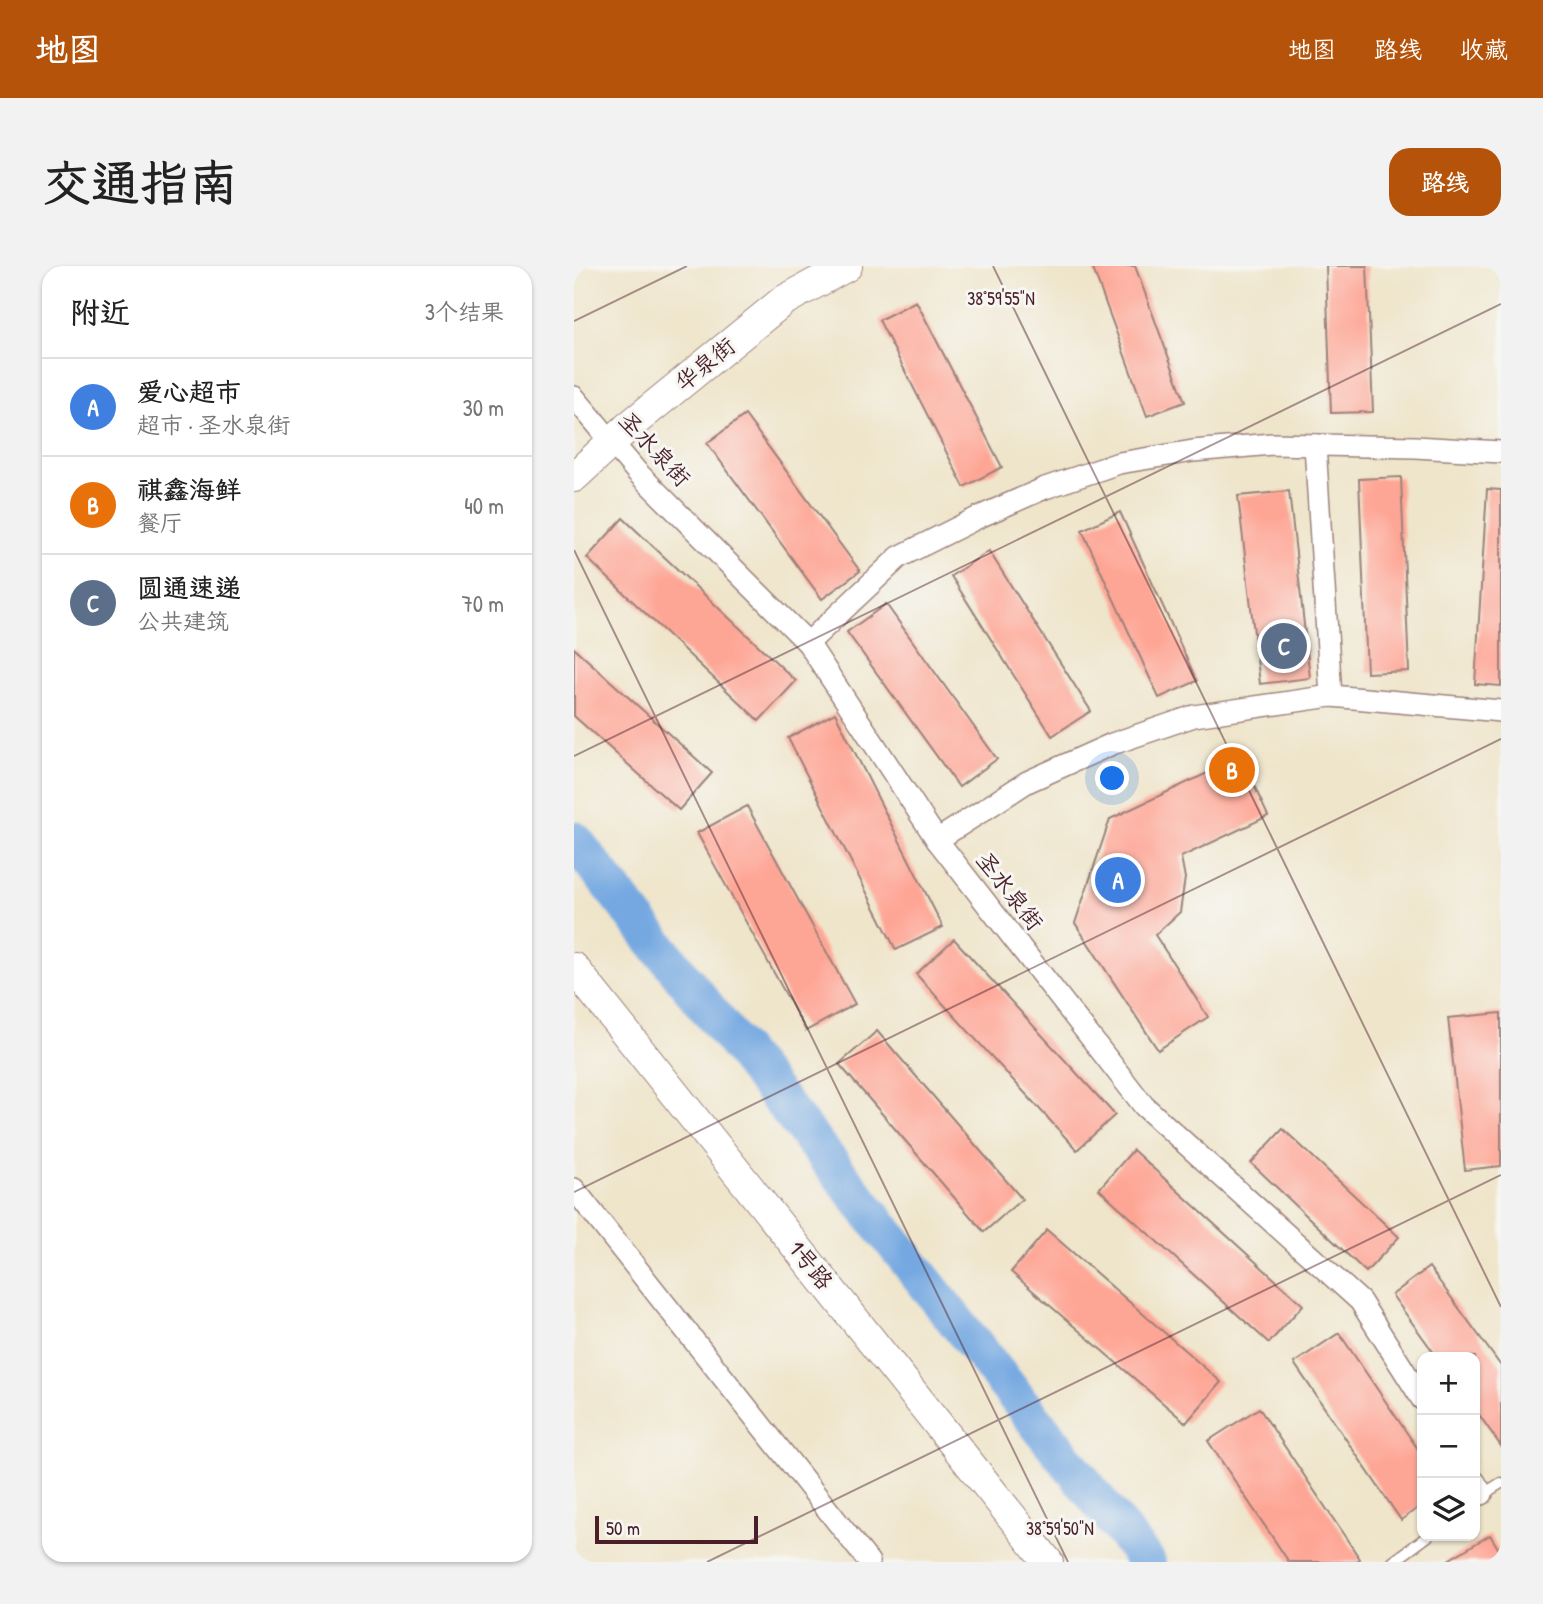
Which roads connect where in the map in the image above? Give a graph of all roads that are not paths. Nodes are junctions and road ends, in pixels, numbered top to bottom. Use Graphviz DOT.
graph roads {
  1 [pos="847,266"];
  2 [pos="574,397"];
  3 [pos="611,442"];
  4 [pos="1315,445"];
  5 [pos="1501,452"];
  6 [pos="574,477"];
  7 [pos="808,643"];
  8 [pos="1331,696"];
  9 [pos="1501,711"];
  10 [pos="937,840"];
  11 [pos="574,968"];
  12 [pos="574,1189"];
  13 [pos="1417,1391"];
  14 [pos="1501,1483"];
  15 [pos="1480,1491"];
  16 [pos="1421,1541"];
  17 [pos="870,1562"];
  18 [pos="1048,1562"];
  19 [pos="1393,1562"];
  1 -- 3 [label="street, 华泉街"];
  2 -- 3 [label="street, 圣水泉街"];
  3 -- 6 [label="street, 华泉街"];
  3 -- 7 [label="street, 圣水泉街"];
  4 -- 5 [label="street"];
  4 -- 7 [label="street"];
  4 -- 8 [label="street"];
  7 -- 10 [label="street, 圣水泉街"];
  8 -- 9 [label="street"];
  8 -- 10 [label="street"];
  10 -- 13 [label="street, 圣水泉街"];
  11 -- 18 [label="street, 1号路"];
  12 -- 17 [label="street"];
  14 -- 15 [label="lane"];
  16 -- 19 [label="lane"];
}
